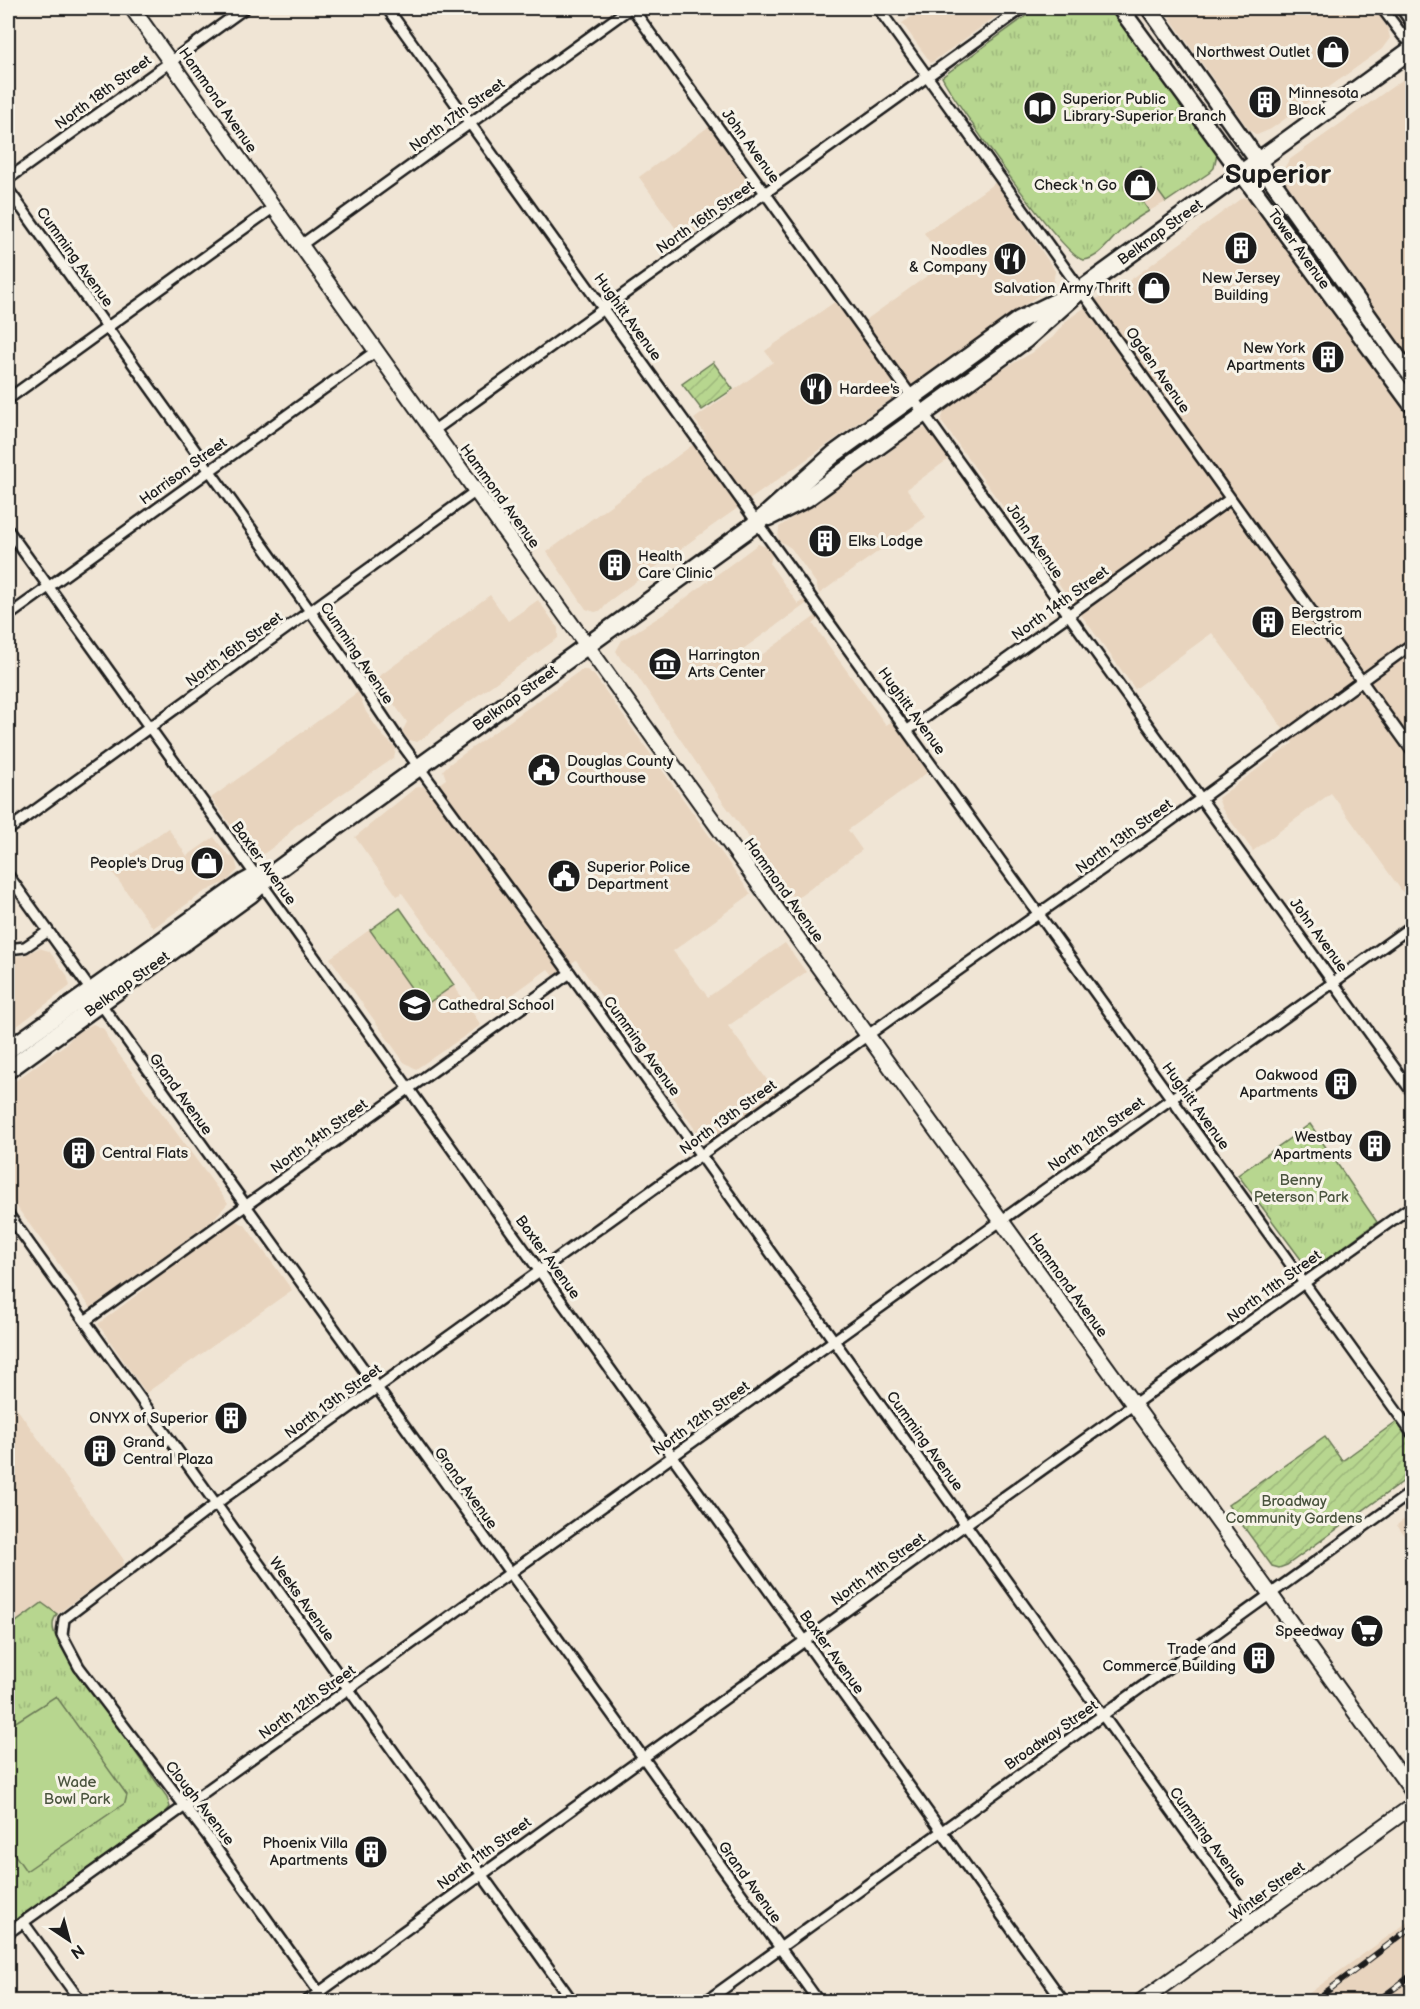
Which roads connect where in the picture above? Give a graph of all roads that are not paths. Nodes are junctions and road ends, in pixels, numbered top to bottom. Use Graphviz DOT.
graph roads {
  1 [pos="132,8"];
  2 [pos="245,8"];
  3 [pos="387,8"];
  4 [pos="631,8"];
  5 [pos="878,8"];
  6 [pos="1023,8"];
  7 [pos="1120,8"];
  8 [pos="1149,8"];
  9 [pos="1382,8"];
  10 [pos="1401,8"];
  11 [pos="1413,24"];
  12 [pos="1413,44"];
  13 [pos="1413,49"];
  14 [pos="171,61"];
  15 [pos="927,75"];
  16 [pos="470,124"];
  17 [pos="1257,161"];
  18 [pos="1243,172"];
  19 [pos="8,179"];
  20 [pos="8,189"];
  21 [pos="766,192"];
  22 [pos="274,207"];
  23 [pos="301,245"];
  24 [pos="1082,289"];
  25 [pos="603,309"];
  26 [pos="1354,325"];
  27 [pos="107,328"];
  28 [pos="376,351"];
  29 [pos="1411,371"];
  30 [pos="914,396"];
  31 [pos="8,399"];
  32 [pos="1413,405"];
  33 [pos="926,412"];
  34 [pos="433,430"];
  35 [pos="210,471"];
  36 [pos="476,491"];
  37 [pos="1230,499"];
  38 [pos="758,522"];
  39 [pos="8,530"];
  40 [pos="49,587"];
  41 [pos="311,612"];
  42 [pos="1068,615"];
  43 [pos="8,616"];
  44 [pos="1413,644"];
  45 [pos="588,646"];
  46 [pos="1362,680"];
  47 [pos="149,728"];
  48 [pos="908,730"];
  49 [pos="1413,751"];
  50 [pos="419,768"];
  51 [pos="1202,798"];
  52 [pos="8,830"];
  53 [pos="8,875"];
  54 [pos="264,878"];
  55 [pos="1040,915"];
  56 [pos="1413,926"];
  57 [pos="47,932"];
  58 [pos="8,949"];
  59 [pos="570,973"];
  60 [pos="1334,982"];
  61 [pos="94,998"];
  62 [pos="868,1035"];
  63 [pos="8,1050"];
  64 [pos="8,1070"];
  65 [pos="409,1090"];
  66 [pos="1413,1092"];
  67 [pos="1171,1098"];
  68 [pos="701,1155"];
  69 [pos="1413,1206"];
  70 [pos="245,1208"];
  71 [pos="8,1214"];
  72 [pos="1002,1221"];
  73 [pos="540,1272"];
  74 [pos="1304,1283"];
  75 [pos="85,1321"];
  76 [pos="834,1341"];
  77 [pos="375,1389"];
  78 [pos="1134,1404"];
  79 [pos="1413,1433"];
  80 [pos="674,1457"];
  81 [pos="1413,1492"];
  82 [pos="216,1504"];
  83 [pos="966,1524"];
  84 [pos="510,1574"];
  85 [pos="1271,1594"];
  86 [pos="64,1619"];
  87 [pos="806,1641"];
  88 [pos="350,1690"];
  89 [pos="1104,1716"];
  90 [pos="642,1758"];
  91 [pos="1413,1791"];
  92 [pos="1413,1806"];
  93 [pos="184,1808"];
  94 [pos="942,1831"];
  95 [pos="481,1874"];
  96 [pos="23,1922"];
  97 [pos="1251,1922"];
  98 [pos="8,1933"];
  99 [pos="780,1948"];
  100 [pos="319,1991"];
  101 [pos="81,2001"];
  102 [pos="306,2001"];
  103 [pos="326,2001"];
  104 [pos="573,2001"];
  105 [pos="705,2001"];
  106 [pos="819,2001"];
  107 [pos="1065,2001"];
  108 [pos="1140,2001"];
  1 -- 14 [label="street, Hammond Avenue"];
  2 -- 14 [label="street, North 18th Street"];
  3 -- 16 [label="street, Hughitt Avenue"];
  4 -- 16 [label="street, North 17th Street"];
  4 -- 21 [label="street, John Avenue"];
  5 -- 15 [label="street, Ogden Avenue"];
  6 -- 15 [label="street, North 16th Street"];
  7 -- 18 [label="main road, Tower Avenue"];
  8 -- 17 [label="main road, Tower Avenue"];
  9 -- 12 [label="street"];
  10 -- 11 [label="street"];
  13 -- 17 [label="highway, Belknap Street"];
  14 -- 19 [label="street, North 18th Street"];
  14 -- 22 [label="street, Hammond Avenue"];
  15 -- 21 [label="street, North 16th Street"];
  15 -- 24 [label="street, Ogden Avenue"];
  16 -- 23 [label="street, North 17th Street"];
  16 -- 25 [label="street, Hughitt Avenue"];
  17 -- 18 [label="highway, Belknap Street"];
  17 -- 29 [label="main road, Tower Avenue"];
  18 -- 24 [label="highway, Belknap Street"];
  18 -- 26 [label="main road, Tower Avenue"];
  20 -- 27 [label="street, Cumming Avenue"];
  21 -- 25 [label="street, North 16th Street"];
  21 -- 30 [label="street, John Avenue"];
  22 -- 23 [label="street, Hammond Avenue"];
  22 -- 27 [label="street"];
  23 -- 28 [label="street, Hammond Avenue"];
  24 -- 30 [label="highway, Belknap Street"];
  24 -- 33 [label="highway, Belknap Street"];
  24 -- 37 [label="street, Ogden Avenue"];
  25 -- 34 [label="street, North 16th Street"];
  25 -- 38 [label="street, Hughitt Avenue"];
  26 -- 29 [label="main road"];
  26 -- 32 [label="main road, Tower Avenue"];
  27 -- 31 [label="street"];
  27 -- 35 [label="street, Cumming Avenue"];
  28 -- 34 [label="street, Hammond Avenue"];
  28 -- 35 [label="street, Harrison Street"];
  30 -- 33 [label="street, John Avenue"];
  30 -- 38 [label="highway, Belknap Street"];
  33 -- 38 [label="highway, Belknap Street"];
  33 -- 42 [label="street, John Avenue"];
  34 -- 36 [label="street, Hammond Avenue"];
  35 -- 40 [label="street, Harrison Street"];
  35 -- 41 [label="street, Cumming Avenue"];
  36 -- 41 [label="street, North 16th Street"];
  36 -- 45 [label="street, Hammond Avenue"];
  37 -- 42 [label="street, North 14th Street"];
  37 -- 46 [label="street, Ogden Avenue"];
  38 -- 45 [label="highway, Belknap Street"];
  38 -- 48 [label="street, Hughitt Avenue"];
  39 -- 40 [label="street, Baxter Avenue"];
  40 -- 43 [label="street, Harrison Street"];
  40 -- 47 [label="street, Baxter Avenue"];
  41 -- 47 [label="street, North 16th Street"];
  41 -- 50 [label="street, Cumming Avenue"];
  42 -- 48 [label="street, North 14th Street"];
  42 -- 51 [label="street, John Avenue"];
  44 -- 46 [label="street, North 13th Street"];
  45 -- 50 [label="highway, Belknap Street"];
  45 -- 62 [label="street, Hammond Avenue"];
  46 -- 49 [label="street, Ogden Avenue"];
  46 -- 51 [label="street, North 13th Street"];
  47 -- 52 [label="street, North 16th Street"];
  47 -- 54 [label="street, Baxter Avenue"];
  48 -- 55 [label="street, Hughitt Avenue"];
  50 -- 54 [label="highway, Belknap Street"];
  50 -- 59 [label="street, Cumming Avenue"];
  51 -- 55 [label="street, North 13th Street"];
  51 -- 60 [label="street, John Avenue"];
  53 -- 57 [label="street, Grand Avenue"];
  54 -- 61 [label="highway, Belknap Street"];
  54 -- 65 [label="street, Baxter Avenue"];
  55 -- 62 [label="street, North 13th Street"];
  55 -- 67 [label="street, Hughitt Avenue"];
  56 -- 60 [label="street, North 12th Street"];
  57 -- 58 [label="street"];
  57 -- 61 [label="street, Grand Avenue"];
  59 -- 65 [label="street, North 14th Street"];
  59 -- 68 [label="street, Cumming Avenue"];
  60 -- 66 [label="street, John Avenue"];
  60 -- 67 [label="street, North 12th Street"];
  61 -- 63 [label="highway, Belknap Street"];
  61 -- 64 [label="highway, Belknap Street"];
  61 -- 70 [label="street, Grand Avenue"];
  62 -- 68 [label="street, North 13th Street"];
  62 -- 72 [label="street, Hammond Avenue"];
  65 -- 70 [label="street, North 14th Street"];
  65 -- 73 [label="street, Baxter Avenue"];
  67 -- 72 [label="street, North 12th Street"];
  67 -- 74 [label="street, Hughitt Avenue"];
  68 -- 73 [label="street, North 13th Street"];
  68 -- 76 [label="street, Cumming Avenue"];
  69 -- 74 [label="street, North 11th Street"];
  70 -- 75 [label="street, North 14th Street"];
  70 -- 77 [label="street, Grand Avenue"];
  71 -- 75 [label="street, Weeks Avenue"];
  72 -- 76 [label="street, North 12th Street"];
  72 -- 78 [label="street, Hammond Avenue"];
  73 -- 77 [label="street, North 13th Street"];
  73 -- 80 [label="street, Baxter Avenue"];
  74 -- 78 [label="street, North 11th Street"];
  74 -- 79 [label="street, Hughitt Avenue"];
  75 -- 82 [label="street, Weeks Avenue"];
  76 -- 80 [label="street, North 12th Street"];
  76 -- 83 [label="street, Cumming Avenue"];
  77 -- 82 [label="street, North 13th Street"];
  77 -- 84 [label="street, Grand Avenue"];
  78 -- 83 [label="street, North 11th Street"];
  78 -- 85 [label="street, Hammond Avenue"];
  80 -- 84 [label="street, North 12th Street"];
  80 -- 87 [label="street, Baxter Avenue"];
  81 -- 85 [label="street, Broadway Street"];
  82 -- 86 [label="street, North 13th Street"];
  82 -- 88 [label="street, Weeks Avenue"];
  83 -- 87 [label="street, North 11th Street"];
  83 -- 89 [label="street, Cumming Avenue"];
  84 -- 88 [label="street, North 12th Street"];
  84 -- 90 [label="street, Grand Avenue"];
  85 -- 89 [label="street, Broadway Street"];
  85 -- 91 [label="street, Hammond Avenue"];
  86 -- 93 [label="street, Clough Avenue"];
  87 -- 90 [label="street, North 11th Street"];
  87 -- 94 [label="street, Baxter Avenue"];
  88 -- 93 [label="street, North 12th Street"];
  88 -- 95 [label="street, Weeks Avenue"];
  89 -- 94 [label="street, Broadway Street"];
  89 -- 97 [label="street, Cumming Avenue"];
  90 -- 95 [label="street, North 11th Street"];
  90 -- 99 [label="street, Grand Avenue"];
  92 -- 97 [label="street, Winter Street"];
  93 -- 96 [label="street, North 12th Street"];
  93 -- 100 [label="street, Clough Avenue"];
  94 -- 99 [label="street, Broadway Street"];
  94 -- 107 [label="street, Baxter Avenue"];
  95 -- 100 [label="street, North 11th Street"];
  95 -- 104 [label="street, Weeks Avenue"];
  96 -- 98 [label="street, North 12th Street"];
  96 -- 101 [label="street"];
  97 -- 108 [label="street, Winter Street"];
  99 -- 105 [label="street, Broadway Street"];
  99 -- 106 [label="street, Grand Avenue"];
  100 -- 102 [label="street, North 11th Street"];
  100 -- 103 [label="street, Clough Avenue"];
}
